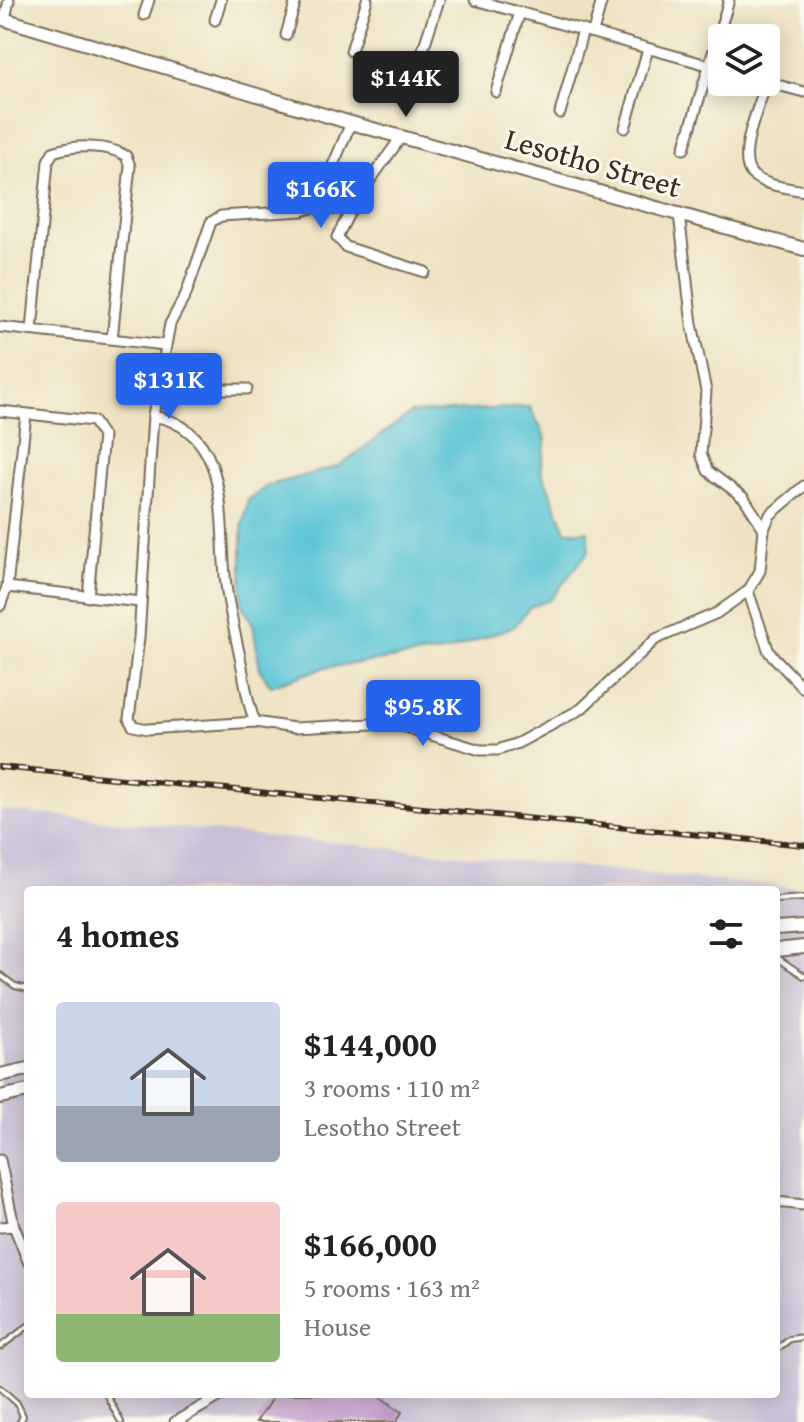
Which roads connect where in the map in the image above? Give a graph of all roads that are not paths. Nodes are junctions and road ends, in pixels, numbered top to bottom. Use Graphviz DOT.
graph roads {
  1 [pos="9,0"];
  2 [pos="149,0"];
  3 [pos="221,0"];
  4 [pos="296,0"];
  5 [pos="367,0"];
  6 [pos="439,0"];
  7 [pos="476,0"];
  8 [pos="602,0"];
  9 [pos="729,0"];
  10 [pos="520,12"];
  11 [pos="144,15"];
  12 [pos="2,19"];
  13 [pos="215,20"];
  14 [pos="722,24"];
  15 [pos="588,31"];
  16 [pos="286,35"];
  17 [pos="648,49"];
  18 [pos="351,51"];
  19 [pos="708,66"];
  20 [pos="708,69"];
  21 [pos="416,71"];
  22 [pos="780,86"];
  23 [pos="496,92"];
  24 [pos="804,92"];
  25 [pos="762,96"];
  26 [pos="560,113"];
  27 [pos="351,123"];
  28 [pos="625,128"];
  29 [pos="402,136"];
  30 [pos="684,149"];
  31 [pos="804,191"];
  32 [pos="679,214"];
  33 [pos="804,249"];
  34 [pos="425,272"];
  35 [pos="0,327"];
  36 [pos="32,330"];
  37 [pos="112,339"];
  38 [pos="165,345"];
  39 [pos="160,389"];
  40 [pos="247,389"];
  41 [pos="0,411"];
  42 [pos="26,414"];
  43 [pos="153,416"];
  44 [pos="804,486"];
  45 [pos="764,529"];
  46 [pos="7,587"];
  47 [pos="748,591"];
  48 [pos="88,597"];
  49 [pos="140,602"];
  50 [pos="0,606"];
  51 [pos="804,689"];
  52 [pos="255,722"];
  53 [pos="804,898"];
  54 [pos="780,900"];
  55 [pos="804,927"];
  56 [pos="780,929"];
  57 [pos="804,947"];
  58 [pos="780,950"];
  59 [pos="780,960"];
  60 [pos="0,975"];
  61 [pos="804,976"];
  62 [pos="24,988"];
  63 [pos="24,1070"];
  64 [pos="0,1075"];
  65 [pos="24,1092"];
  66 [pos="0,1097"];
  67 [pos="0,1160"];
  68 [pos="780,1202"];
  69 [pos="804,1205"];
  70 [pos="14,1226"];
  71 [pos="0,1227"];
  72 [pos="24,1251"];
  73 [pos="24,1329"];
  74 [pos="804,1337"];
  75 [pos="0,1347"];
  76 [pos="780,1347"];
  77 [pos="0,1388"];
  78 [pos="108,1398"];
  79 [pos="217,1398"];
  80 [pos="20,1422"];
  81 [pos="121,1422"];
  82 [pos="175,1422"];
  1 -- 12 [label="street"];
  2 -- 11 [label="street"];
  3 -- 13 [label="street"];
  4 -- 16 [label="street"];
  5 -- 18 [label="street"];
  6 -- 21 [label="street"];
  7 -- 10 [label="street"];
  8 -- 15 [label="street"];
  9 -- 14 [label="street"];
  10 -- 15 [label="street"];
  10 -- 23 [label="street"];
  12 -- 27 [label="street, Lesotho Street"];
  15 -- 17 [label="street"];
  15 -- 26 [label="street"];
  17 -- 19 [label="street"];
  17 -- 28 [label="street"];
  20 -- 30 [label="street"];
  22 -- 24 [label="street"];
  25 -- 31 [label="street"];
  27 -- 29 [label="street, Lesotho Street"];
  27 -- 38 [label="street"];
  29 -- 32 [label="street, Lesotho Street"];
  29 -- 34 [label="street"];
  32 -- 33 [label="street, Lesotho Street"];
  32 -- 45 [label="street"];
  35 -- 36 [label="street"];
  36 -- 37 [label="street"];
  36 -- 37 [label="street"];
  37 -- 38 [label="street"];
  38 -- 39 [label="street"];
  39 -- 40 [label="street"];
  39 -- 43 [label="street"];
  41 -- 42 [label="street"];
  42 -- 46 [label="street"];
  42 -- 48 [label="street"];
  43 -- 49 [label="street"];
  43 -- 52 [label="street"];
  44 -- 45 [label="street"];
  45 -- 47 [label="street"];
  46 -- 48 [label="street"];
  46 -- 50 [label="street"];
  47 -- 51 [label="street"];
  47 -- 52 [label="street"];
  48 -- 49 [label="street"];
  49 -- 52 [label="street"];
  53 -- 54 [label="lane"];
  55 -- 56 [label="street"];
  57 -- 58 [label="street"];
  59 -- 61 [label="lane"];
  60 -- 62 [label="lane"];
  63 -- 64 [label="street"];
  65 -- 66 [label="street"];
  67 -- 70 [label="street"];
  68 -- 69 [label="street"];
  70 -- 71 [label="street"];
  70 -- 72 [label="street"];
  73 -- 75 [label="lane"];
  74 -- 76 [label="lane"];
  77 -- 80 [label="lane"];
  78 -- 81 [label="lane"];
  79 -- 82 [label="street"];
}
